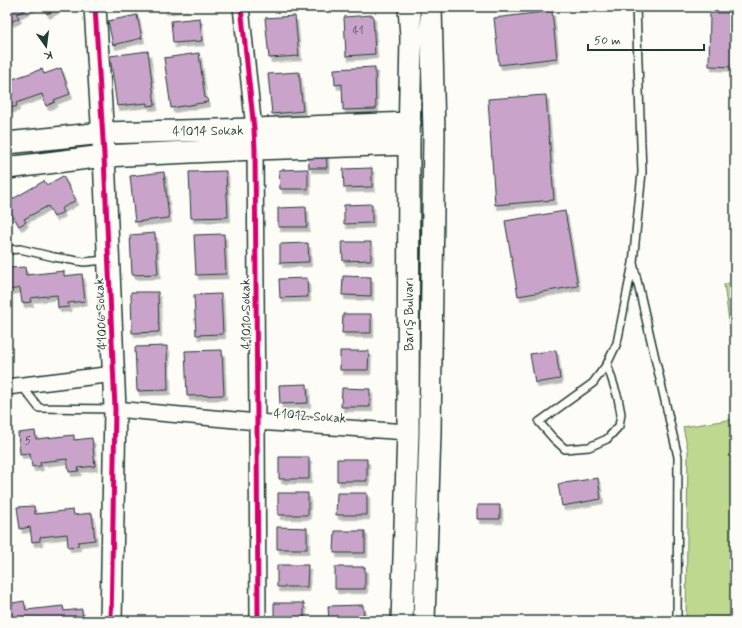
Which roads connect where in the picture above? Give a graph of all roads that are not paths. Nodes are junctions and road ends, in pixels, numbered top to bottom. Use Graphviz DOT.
graph roads {
  1 [pos="95,7"];
  2 [pos="241,7"];
  3 [pos="409,7"];
  4 [pos="431,7"];
  5 [pos="636,7"];
  6 [pos="103,132"];
  7 [pos="409,134"];
  8 [pos="434,134"];
  9 [pos="254,139"];
  10 [pos="7,143"];
  11 [pos="104,156"];
  12 [pos="7,168"];
  13 [pos="7,250"];
  14 [pos="108,260"];
  15 [pos="633,263"];
  16 [pos="607,364"];
  17 [pos="114,374"];
  18 [pos="14,386"];
  19 [pos="115,409"];
  20 [pos="257,422"];
  21 [pos="408,432"];
  22 [pos="430,433"];
  23 [pos="111,621"];
  24 [pos="258,621"];
  25 [pos="402,621"];
  26 [pos="424,621"];
  27 [pos="677,621"];
  1 -- 6 [label="street, 41006 Sokak"];
  2 -- 9 [label="street, 41010 Sokak"];
  3 -- 7 [label="street, Barış Bulvarı"];
  4 -- 8 [label="street, Barış Bulvarı"];
  5 -- 15 [label="lane"];
  6 -- 9 [label="street, 41014 Sokak"];
  6 -- 10 [label="street, 41014 Sokak"];
  6 -- 11 [label="street, 41006 Sokak"];
  7 -- 8 [label="street, 41014 Sokak"];
  7 -- 9 [label="street, 41014 Sokak"];
  7 -- 21 [label="street, Barış Bulvarı"];
  8 -- 22 [label="street, Barış Bulvarı"];
  9 -- 11 [label="street, 41014 Sokak"];
  9 -- 20 [label="street, 41010 Sokak"];
  11 -- 12 [label="street, 41014 Sokak"];
  11 -- 14 [label="street, 41006 Sokak"];
  13 -- 14 [label="lane"];
  14 -- 17 [label="street, 41006 Sokak"];
  15 -- 16 [label="lane"];
  15 -- 27 [label="lane"];
  16 -- 16 [label="lane"];
  17 -- 18 [label="street"];
  17 -- 19 [label="street, 41006 Sokak"];
  18 -- 19 [label="lane"];
  19 -- 20 [label="street, 41012. Sokak"];
  19 -- 23 [label="street, 41006 Sokak"];
  20 -- 21 [label="street, 41012. Sokak"];
  20 -- 24 [label="street, 41010 Sokak"];
  21 -- 22 [label="street"];
  21 -- 25 [label="street, Barış Bulvarı"];
  22 -- 26 [label="street, Barış Bulvarı"];
}
